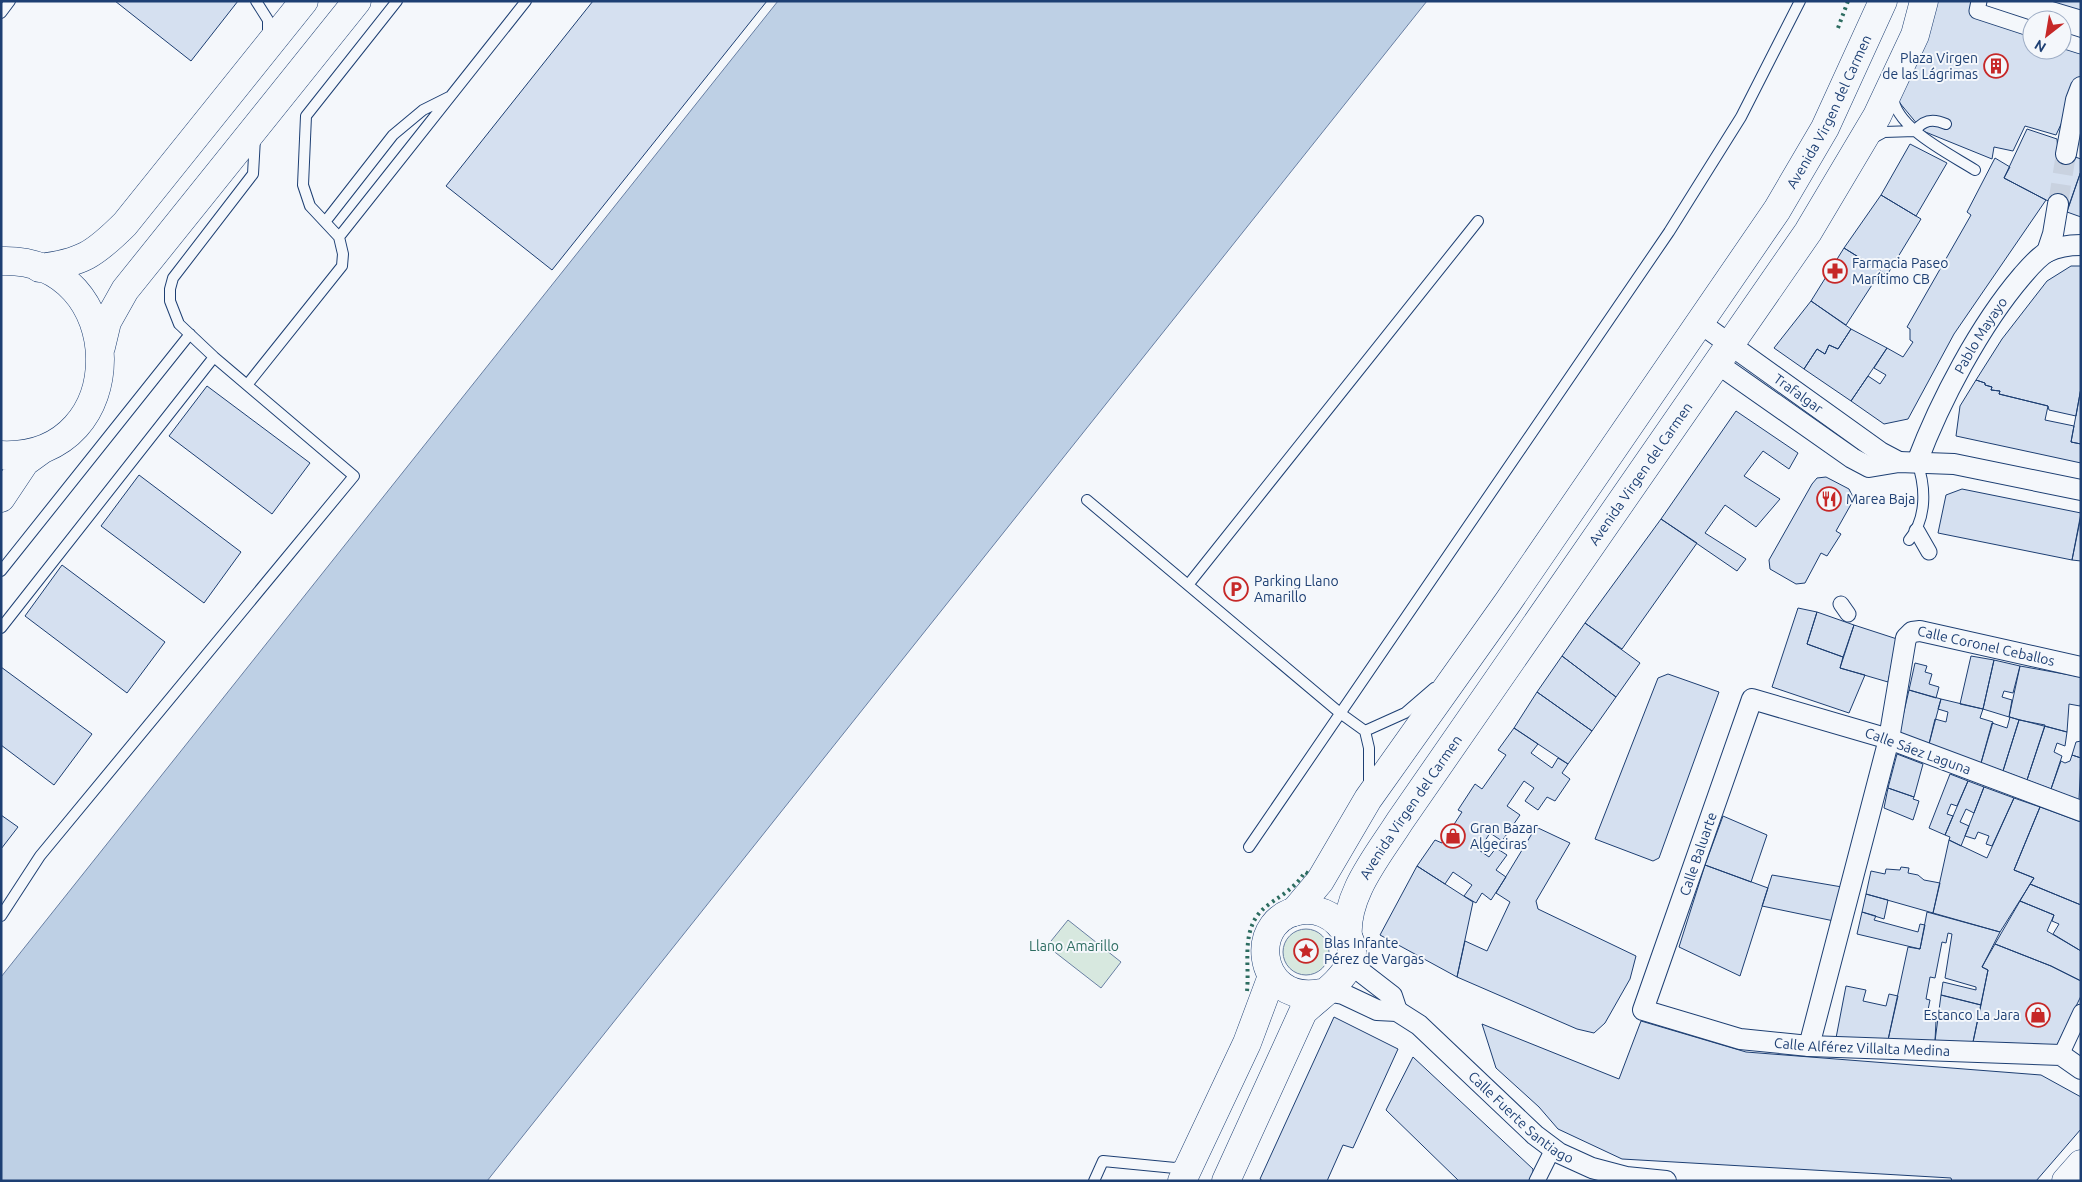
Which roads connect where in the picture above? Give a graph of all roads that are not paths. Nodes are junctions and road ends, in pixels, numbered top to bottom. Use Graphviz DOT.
graph roads {
  1 [pos="10,1"];
  2 [pos="256,1"];
  3 [pos="304,1"];
  4 [pos="357,1"];
  5 [pos="397,1"];
  6 [pos="526,1"];
  7 [pos="1800,1"];
  8 [pos="1883,1"];
  9 [pos="1924,1"];
  10 [pos="1979,1"];
  11 [pos="1,13"];
  12 [pos="2022,26"];
  13 [pos="264,50"];
  14 [pos="1893,82"];
  15 [pos="2081,87"];
  16 [pos="452,95"];
  17 [pos="1946,124"];
  18 [pos="255,127"];
  19 [pos="1915,131"];
  20 [pos="1858,148"];
  21 [pos="2066,154"];
  22 [pos="1975,170"];
  23 [pos="2058,204"];
  24 [pos="1478,221"];
  25 [pos="325,222"];
  26 [pos="338,237"];
  27 [pos="2081,245"];
  28 [pos="2046,252"];
  29 [pos="16,261"];
  30 [pos="1700,323"];
  31 [pos="190,334"];
  32 [pos="101,347"];
  33 [pos="1724,355"];
  34 [pos="214,357"];
  35 [pos="247,385"];
  36 [pos="45,448"];
  37 [pos="1,455"];
  38 [pos="1908,462"];
  39 [pos="2081,490"];
  40 [pos="1,498"];
  41 [pos="1087,500"];
  42 [pos="1913,536"];
  43 [pos="1930,552"];
  44 [pos="1,571"];
  45 [pos="1188,585"];
  46 [pos="1,628"];
  47 [pos="1465,661"];
  48 [pos="2081,667"];
  49 [pos="1754,694"];
  50 [pos="1340,713"];
  51 [pos="1365,732"];
  52 [pos="1889,739"];
  53 [pos="1368,798"];
  54 [pos="2081,811"];
  55 [pos="1249,847"];
  56 [pos="1294,912"];
  57 [pos="1,916"];
  58 [pos="1349,944"];
  59 [pos="1272,976"];
  60 [pos="1324,992"];
  61 [pos="1643,1010"];
  62 [pos="1397,1011"];
  63 [pos="2081,1012"];
  64 [pos="1809,1046"];
  65 [pos="2061,1055"];
  66 [pos="2081,1069"];
  67 [pos="1553,1149"];
  68 [pos="2081,1164"];
  69 [pos="1186,1171"];
  70 [pos="1590,1174"];
  71 [pos="1094,1181"];
  72 [pos="1226,1181"];
  73 [pos="1537,1181"];
  74 [pos="1666,1181"];
  75 [pos="2066,1181"];
  1 -- 11 [label="lane"];
  2 -- 13 [label="lane"];
  3 -- 13 [label="main road"];
  4 -- 18 [label="main road"];
  5 -- 25 [label="lane"];
  6 -- 16 [label="lane"];
  7 -- 50 [label="lane"];
  8 -- 30 [label="main road, Avenida Virgen del Carmen"];
  9 -- 14 [label="main road, Avenida Virgen del Carmen"];
  10 -- 12 [label="street"];
  13 -- 29 [label="main road"];
  14 -- 19 [label="lane"];
  14 -- 20 [label="main road, Avenida Virgen del Carmen"];
  15 -- 21 [label="street"];
  16 -- 25 [label="lane"];
  16 -- 26 [label="lane"];
  17 -- 19 [label="lane"];
  18 -- 31 [label="lane"];
  18 -- 32 [label="main road"];
  19 -- 20 [label="lane"];
  19 -- 22 [label="lane"];
  20 -- 33 [label="main road, Avenida Virgen del Carmen"];
  23 -- 28 [label="street"];
  24 -- 45 [label="lane"];
  25 -- 26 [label="lane"];
  26 -- 35 [label="lane"];
  27 -- 28 [label="street, Pablo Mayayo"];
  28 -- 38 [label="street, Pablo Mayayo"];
  29 -- 32 [label="main road"];
  30 -- 33 [label="street, Trafalgar"];
  30 -- 47 [label="main road, Avenida Virgen del Carmen"];
  31 -- 34 [label="lane"];
  31 -- 44 [label="lane"];
  32 -- 36 [label="main road"];
  33 -- 38 [label="street, Trafalgar"];
  33 -- 58 [label="main road, Avenida Virgen del Carmen"];
  34 -- 35 [label="lane"];
  34 -- 46 [label="lane"];
  35 -- 57 [label="lane"];
  36 -- 37 [label="main road"];
  36 -- 40 [label="main road"];
  38 -- 39 [label="street, Trafalgar"];
  38 -- 42 [label="lane"];
  41 -- 45 [label="lane"];
  42 -- 43 [label="street"];
  45 -- 50 [label="lane"];
  47 -- 51 [label="lane"];
  47 -- 53 [label="main road, Avenida Virgen del Carmen"];
  48 -- 52 [label="street, Calle Coronel Ceballos"];
  49 -- 52 [label="street, Calle Sáez Laguna"];
  49 -- 61 [label="street, Calle Baluarte"];
  50 -- 51 [label="lane"];
  50 -- 55 [label="lane"];
  51 -- 53 [label="lane"];
  52 -- 54 [label="street, Calle Sáez Laguna"];
  52 -- 64 [label="street, Calle Coronel Ceballos"];
  53 -- 56 [label="main road, Avenida Virgen del Carmen"];
  56 -- 58 [label="main road"];
  56 -- 59 [label="main road"];
  58 -- 60 [label="main road"];
  58 -- 62 [label="street, Calle Fuerte Santiago"];
  59 -- 60 [label="main road"];
  59 -- 69 [label="main road"];
  60 -- 62 [label="street, Calle Fuerte Santiago"];
  60 -- 72 [label="main road"];
  61 -- 64 [label="street, Calle Alférez Villalta Medina"];
  62 -- 67 [label="street, Calle Fuerte Santiago"];
  63 -- 65 [label="street"];
  64 -- 65 [label="street, Calle Alférez Villalta Medina"];
  65 -- 66 [label="street"];
  67 -- 70 [label="street, Calle Fuerte Santiago"];
  67 -- 73 [label="street"];
  68 -- 75 [label="main road"];
  69 -- 71 [label="lane"];
  70 -- 74 [label="street, Calle Fuerte Santiago"];
}
